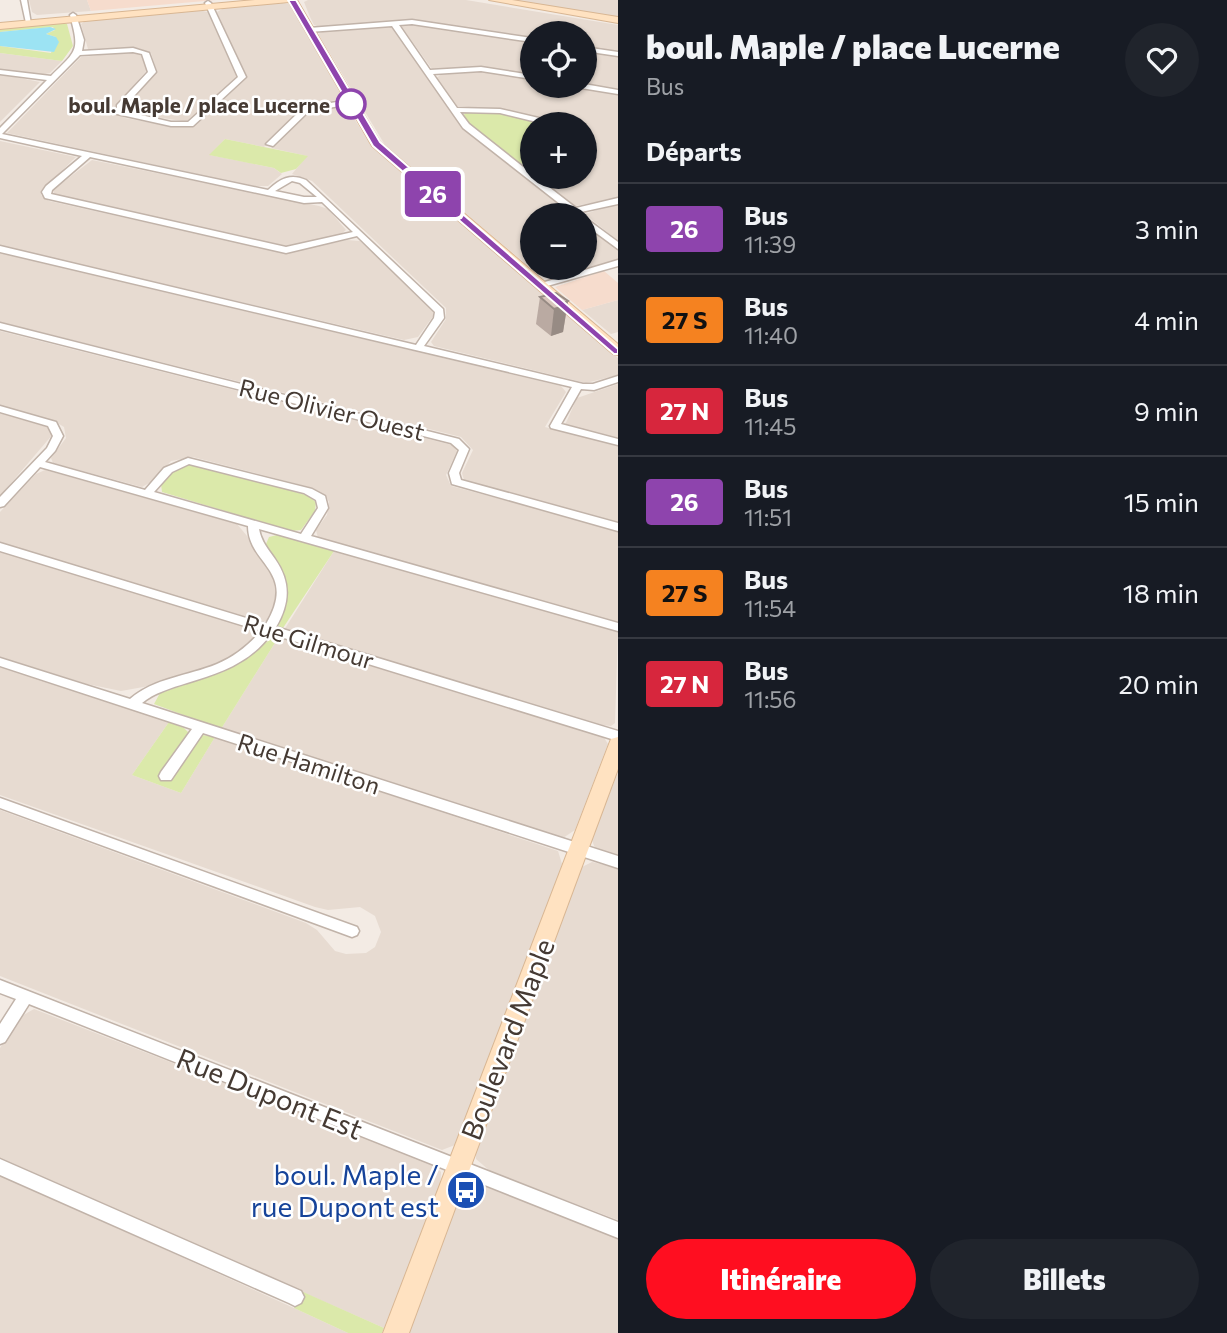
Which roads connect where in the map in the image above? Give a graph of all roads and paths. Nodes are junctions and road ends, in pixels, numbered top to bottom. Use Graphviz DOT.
graph roads {
  1 [pos="24,0"];
  2 [pos="241,0"];
  3 [pos="286,0"];
  4 [pos="292,0"];
  5 [pos="494,0"];
  6 [pos="209,5"];
  7 [pos="73,17"];
  8 [pos="618,20"];
  9 [pos="29,21"];
  10 [pos="0,23"];
  11 [pos="394,23"];
  12 [pos="309,30"];
  13 [pos="520,38"];
  14 [pos="597,51"];
  15 [pos="78,53"];
  16 [pos="618,54"];
  17 [pos="0,72"];
  18 [pos="429,72"];
  19 [pos="520,75"];
  20 [pos="53,79"];
  21 [pos="597,88"];
  22 [pos="618,92"];
  23 [pos="350,102"];
  24 [pos="454,110"];
  25 [pos="520,116"];
  26 [pos="0,134"];
  27 [pos="271,144"];
  28 [pos="88,155"];
  29 [pos="520,168"];
  30 [pos="546,189"];
  31 [pos="270,193"];
  32 [pos="324,199"];
  33 [pos="618,201"];
  34 [pos="564,203"];
  35 [pos="597,207"];
  36 [pos="597,229"];
  37 [pos="359,233"];
  38 [pos="618,246"];
  39 [pos="0,249"];
  40 [pos="618,263"];
  41 [pos="540,285"];
  42 [pos="0,326"];
  43 [pos="418,348"];
  44 [pos="618,351"];
  45 [pos="618,379"];
  46 [pos="578,385"];
  47 [pos="0,410"];
  48 [pos="618,442"];
  49 [pos="38,463"];
  50 [pos="148,494"];
  51 [pos="0,504"];
  52 [pos="254,524"];
  53 [pos="618,527"];
  54 [pos="304,538"];
  55 [pos="0,547"];
  56 [pos="618,627"];
  57 [pos="270,629"];
  58 [pos="0,662"];
  59 [pos="132,705"];
  60 [pos="200,727"];
  61 [pos="618,736"];
  62 [pos="618,744"];
  63 [pos="166,776"];
  64 [pos="0,803"];
  65 [pos="579,850"];
  66 [pos="618,862"];
  67 [pos="352,931"];
  68 [pos="0,986"];
  69 [pos="26,996"];
  70 [pos="0,1037"];
  71 [pos="0,1167"];
  72 [pos="458,1167"];
  73 [pos="618,1230"];
  74 [pos="295,1297"];
  75 [pos="396,1333"];
  1 -- 9 [label="street"];
  2 -- 6 [label="street"];
  3 -- 6 [label="street"];
  4 -- 12 [label="street"];
  5 -- 8 [label="street"];
  6 -- 7 [label="street"];
  6 -- 15 [label="street"];
  7 -- 9 [label="street"];
  7 -- 15 [label="street"];
  9 -- 10 [label="street"];
  11 -- 12 [label="street"];
  11 -- 13 [label="street"];
  11 -- 18 [label="street"];
  12 -- 23 [label="street"];
  14 -- 16 [label="street"];
  15 -- 20 [label="street"];
  17 -- 20 [label="street"];
  18 -- 19 [label="street"];
  18 -- 24 [label="street"];
  20 -- 26 [label="street"];
  21 -- 22 [label="street"];
  23 -- 27 [label="street"];
  23 -- 41 [label="street"];
  24 -- 25 [label="street"];
  24 -- 29 [label="street"];
  26 -- 28 [label="street"];
  28 -- 31 [label="street"];
  28 -- 37 [label="street"];
  30 -- 34 [label="street"];
  31 -- 32 [label="street"];
  31 -- 32 [label="street"];
  32 -- 37 [label="street"];
  33 -- 35 [label="street"];
  36 -- 38 [label="street"];
  37 -- 43 [label="street"];
  39 -- 43 [label="street"];
  40 -- 41 [label="street"];
  41 -- 44 [label="street"];
  42 -- 53 [label="street, Rue Olivier Ouest"];
  43 -- 46 [label="street"];
  45 -- 46 [label="street"];
  46 -- 48 [label="street"];
  47 -- 49 [label="street"];
  49 -- 50 [label="street"];
  49 -- 51 [label="street"];
  50 -- 52 [label="street"];
  50 -- 54 [label="street"];
  52 -- 54 [label="street"];
  52 -- 57 [label="street"];
  54 -- 56 [label="street"];
  55 -- 57 [label="street, Rue Gilmour"];
  57 -- 59 [label="street"];
  57 -- 61 [label="street, Rue Gilmour"];
  58 -- 59 [label="street, Rue Hamilton"];
  59 -- 60 [label="street, Rue Hamilton"];
  60 -- 63 [label="street"];
  60 -- 65 [label="street, Rue Hamilton"];
  62 -- 65 [label="street, Boulevard Maple"];
  64 -- 67 [label="street"];
  65 -- 66 [label="street, Rue Hamilton"];
  65 -- 72 [label="street, Boulevard Maple"];
  68 -- 69 [label="street, Rue Dupont Est"];
  69 -- 70 [label="street"];
  69 -- 72 [label="street, Rue Dupont Est"];
  71 -- 74 [label="street"];
  72 -- 73 [label="street, Rue Dupont Est"];
  72 -- 75 [label="street, Boulevard Maple"];
}
